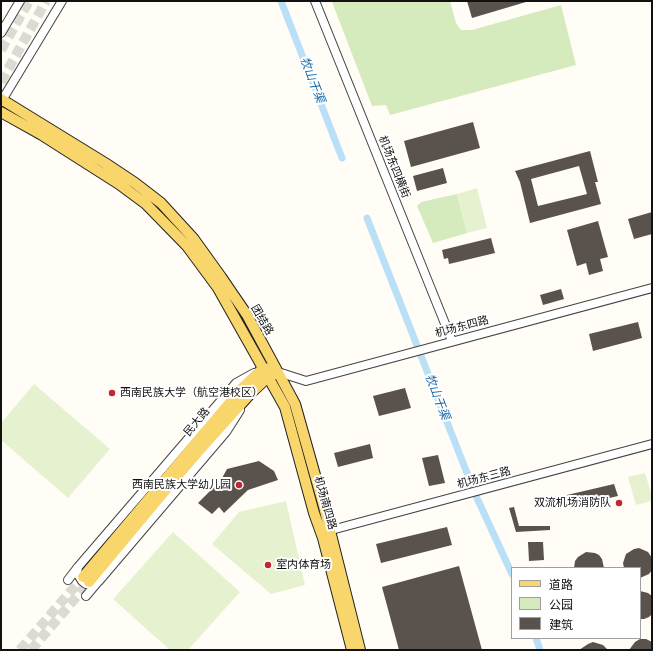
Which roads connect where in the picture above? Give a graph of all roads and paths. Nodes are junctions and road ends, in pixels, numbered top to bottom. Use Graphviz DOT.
graph roads {
  1 [pos="20,1"];
  2 [pos="62,1"];
  3 [pos="315,1"];
  4 [pos="1,33"];
  5 [pos="1,100"];
  6 [pos="1,112"];
  7 [pos="652,288"];
  8 [pos="452,341"];
  9 [pos="270,372"];
  10 [pos="652,444"];
  11 [pos="325,531"];
  12 [pos="78,567"];
  13 [pos="68,580"];
  14 [pos="90,580"];
  15 [pos="86,596"];
  16 [pos="352,650"];
  17 [pos="360,650"];
  1 -- 4 [label="street"];
  2 -- 5 [label="street"];
  3 -- 8 [label="street, 机场东四横街"];
  5 -- 9 [label="main road, 团结路"];
  6 -- 9 [label="main road, 团结路"];
  7 -- 8 [label="street, 机场东四路"];
  8 -- 9 [label="street, 机场东四路"];
  9 -- 11 [label="main road, 团结路"];
  9 -- 12 [label="street"];
  9 -- 14 [label="main road, 民大路"];
  9 -- 14 [label="main road, 民大路"];
  10 -- 11 [label="street, 机场东三路"];
  11 -- 16 [label="main road, 机场南四路"];
  11 -- 17 [label="main road, 团结路"];
  12 -- 13 [label="street"];
  12 -- 14 [label="street"];
  14 -- 15 [label="street"];
}
